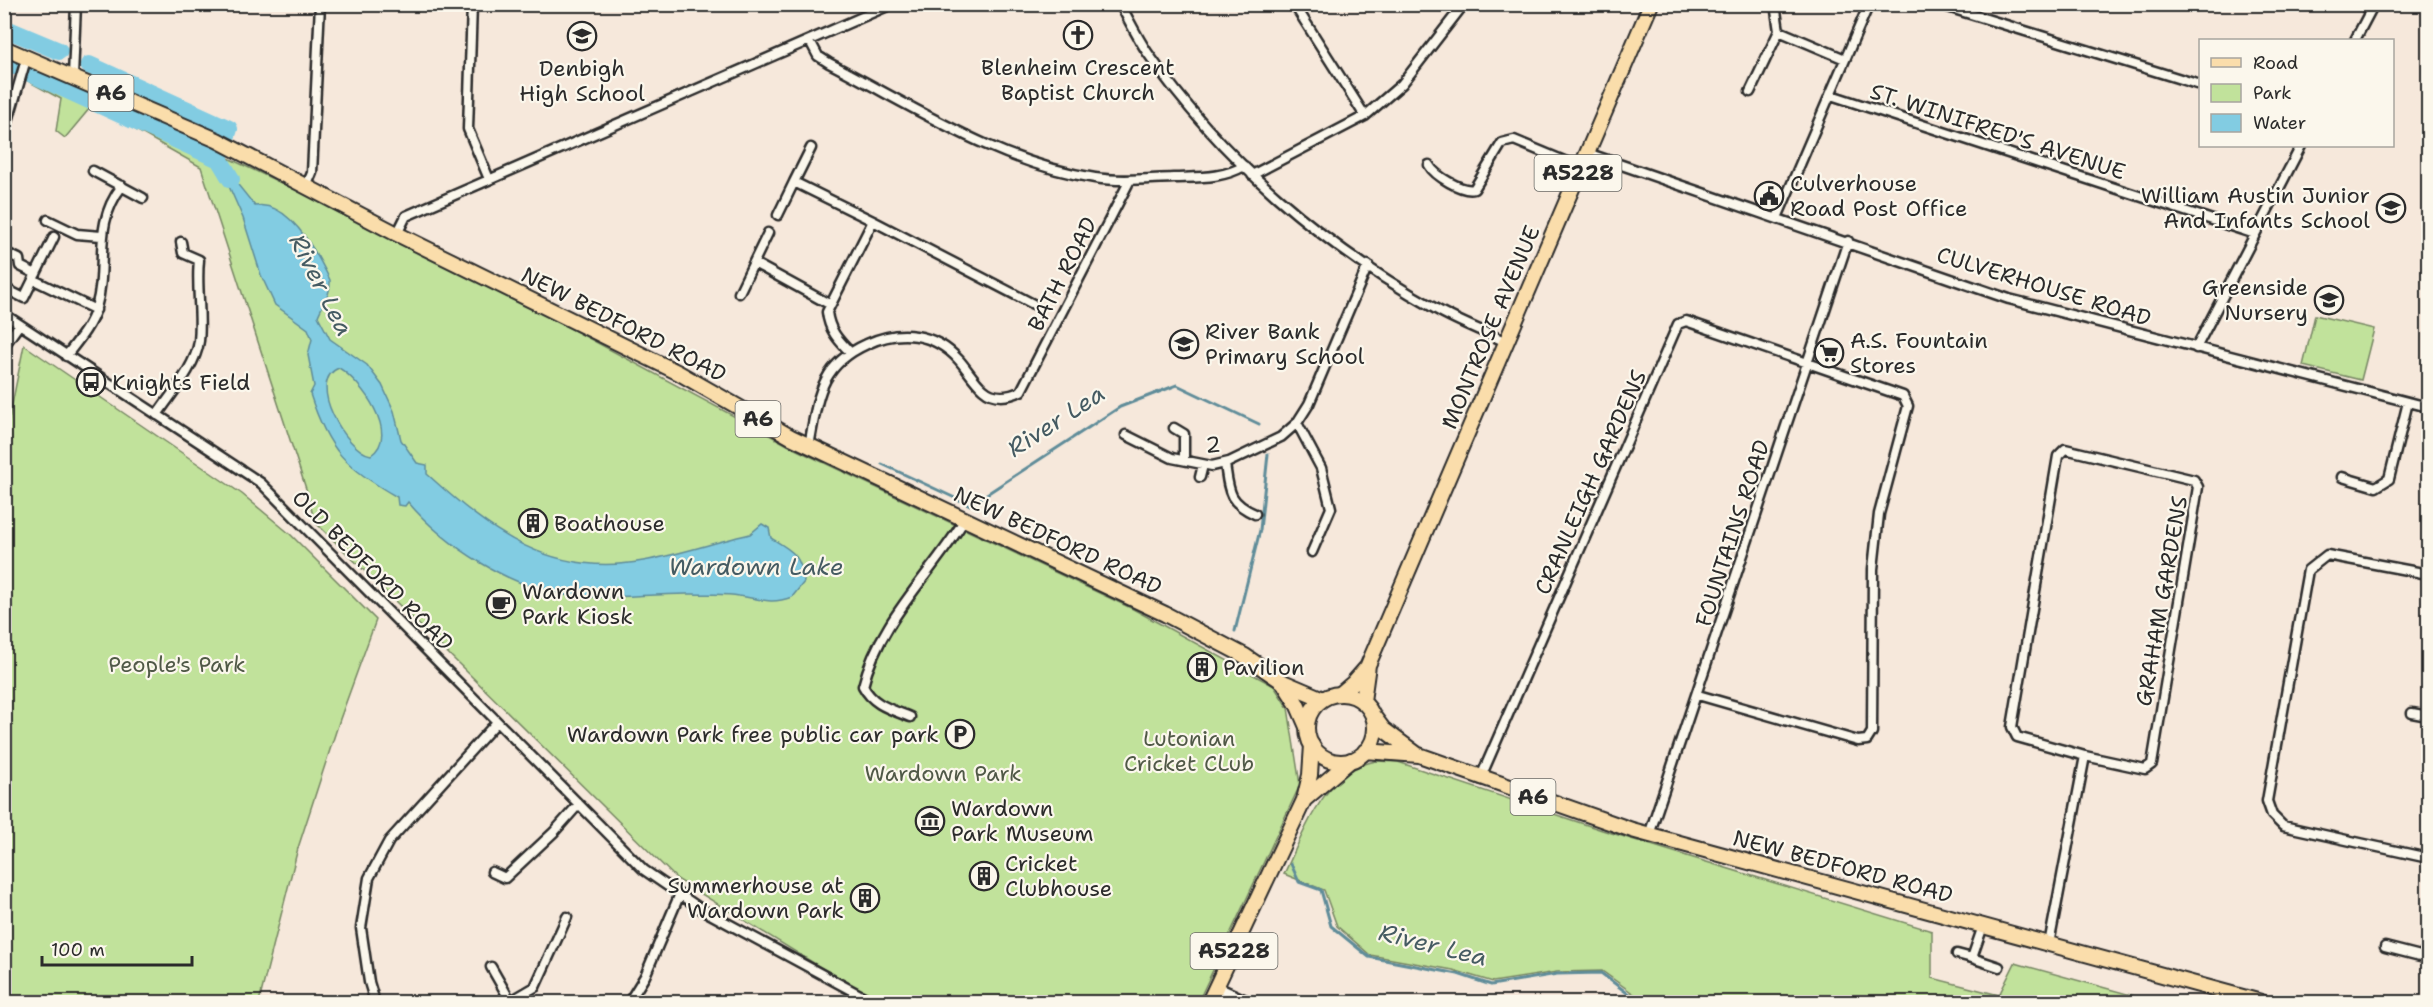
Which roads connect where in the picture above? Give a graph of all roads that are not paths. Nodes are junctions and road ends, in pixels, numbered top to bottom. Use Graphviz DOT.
graph roads {
  1 [pos="76,4"];
  2 [pos="320,4"];
  3 [pos="472,4"];
  4 [pos="892,4"];
  5 [pos="1120,4"];
  6 [pos="1294,4"];
  7 [pos="1464,4"];
  8 [pos="1651,4"];
  9 [pos="1775,4"];
  10 [pos="1869,4"];
  11 [pos="1938,4"];
  12 [pos="2374,4"];
  13 [pos="1779,31"];
  14 [pos="2356,39"];
  15 [pos="810,41"];
  16 [pos="4,48"];
  17 [pos="27,56"];
  18 [pos="1845,59"];
  19 [pos="73,77"];
  20 [pos="2199,85"];
  21 [pos="1750,92"];
  22 [pos="1831,95"];
  23 [pos="1365,116"];
  24 [pos="4,135"];
  25 [pos="2300,147"];
  26 [pos="812,148"];
  27 [pos="1587,153"];
  28 [pos="1429,165"];
  29 [pos="1244,166"];
  30 [pos="1581,168"];
  31 [pos="93,171"];
  32 [pos="1252,176"];
  33 [pos="489,179"];
  34 [pos="1130,180"];
  35 [pos="794,182"];
  36 [pos="122,186"];
  37 [pos="306,187"];
  38 [pos="143,198"];
  39 [pos="778,215"];
  40 [pos="1777,218"];
  41 [pos="48,220"];
  42 [pos="873,221"];
  43 [pos="768,233"];
  44 [pos="397,234"];
  45 [pos="2256,234"];
  46 [pos="100,236"];
  47 [pos="54,237"];
  48 [pos="1848,241"];
  49 [pos="181,242"];
  50 [pos="4,252"];
  51 [pos="754,263"];
  52 [pos="1368,265"];
  53 [pos="35,277"];
  54 [pos="8,290"];
  55 [pos="739,293"];
  56 [pos="830,304"];
  57 [pos="1033,304"];
  58 [pos="96,310"];
  59 [pos="4,314"];
  60 [pos="19,325"];
  61 [pos="1506,342"];
  62 [pos="4,346"];
  63 [pos="2196,348"];
  64 [pos="850,352"];
  65 [pos="66,356"];
  66 [pos="1807,363"];
  67 [pos="2408,402"];
  68 [pos="2428,407"];
  69 [pos="157,415"];
  70 [pos="1297,423"];
  71 [pos="1174,428"];
  72 [pos="1126,435"];
  73 [pos="809,446"];
  74 [pos="1184,458"];
  75 [pos="1225,464"];
  76 [pos="1203,465"];
  77 [pos="1200,477"];
  78 [pos="2342,477"];
  79 [pos="1255,514"];
  80 [pos="965,519"];
  81 [pos="1312,552"];
  82 [pos="2428,574"];
  83 [pos="1368,665"];
  84 [pos="1283,682"];
  85 [pos="1340,694"];
  86 [pos="1698,695"];
  87 [pos="1323,699"];
  88 [pos="1363,701"];
  89 [pos="2412,713"];
  90 [pos="1373,716"];
  91 [pos="2428,716"];
  92 [pos="910,717"];
  93 [pos="497,722"];
  94 [pos="1307,727"];
  95 [pos="1312,745"];
  96 [pos="1365,751"];
  97 [pos="1419,755"];
  98 [pos="2085,756"];
  99 [pos="1351,760"];
  100 [pos="1480,779"];
  101 [pos="1304,800"];
  102 [pos="578,805"];
  103 [pos="1649,835"];
  104 [pos="2428,858"];
  105 [pos="492,872"];
  106 [pos="679,896"];
  107 [pos="567,917"];
  108 [pos="1983,926"];
  109 [pos="2049,944"];
  110 [pos="2385,947"];
  111 [pos="1957,954"];
  112 [pos="1972,958"];
  113 [pos="2428,958"];
  114 [pos="491,967"];
  115 [pos="1999,967"];
  116 [pos="1217,987"];
  117 [pos="375,1002"];
  118 [pos="511,1002"];
  119 [pos="629,1002"];
  120 [pos="873,1002"];
  121 [pos="1209,1002"];
  122 [pos="1251,1002"];
  123 [pos="2261,1002"];
  1 -- 19 [label="street"];
  2 -- 37 [label="street"];
  3 -- 33 [label="street"];
  4 -- 15 [label="street"];
  5 -- 29 [label="street"];
  6 -- 23 [label="street"];
  7 -- 23 [label="street"];
  8 -- 27 [label="main road, MONTROSE AVENUE / A5228"];
  9 -- 13 [label="street"];
  10 -- 18 [label="street"];
  11 -- 20 [label="street"];
  12 -- 14 [label="street"];
  13 -- 18 [label="street"];
  13 -- 21 [label="street"];
  15 -- 33 [label="street"];
  15 -- 34 [label="street"];
  16 -- 17 [label="main road, NEW BEDFORD ROAD / A6"];
  17 -- 19 [label="main road, NEW BEDFORD ROAD / A6"];
  17 -- 24 [label="street"];
  18 -- 22 [label="street"];
  19 -- 37 [label="main road, NEW BEDFORD ROAD / A6"];
  22 -- 40 [label="street"];
  22 -- 45 [label="street, ST. WINIFRED'S AVENUE"];
  23 -- 32 [label="street"];
  25 -- 45 [label="street"];
  26 -- 35 [label="street"];
  27 -- 30 [label="main road, MONTROSE AVENUE / A5228"];
  27 -- 40 [label="street, CULVERHOUSE ROAD"];
  28 -- 30 [label="street"];
  29 -- 32 [label="street"];
  29 -- 34 [label="street"];
  30 -- 61 [label="main road, MONTROSE AVENUE / A5228"];
  31 -- 36 [label="street"];
  32 -- 52 [label="street"];
  33 -- 44 [label="street"];
  34 -- 64 [label="street, BATH ROAD"];
  35 -- 39 [label="street"];
  35 -- 42 [label="street"];
  36 -- 38 [label="street"];
  36 -- 46 [label="street"];
  37 -- 44 [label="main road, NEW BEDFORD ROAD / A6"];
  40 -- 48 [label="street, CULVERHOUSE ROAD"];
  41 -- 46 [label="street"];
  42 -- 56 [label="street"];
  42 -- 57 [label="street"];
  43 -- 51 [label="street"];
  44 -- 73 [label="main road, NEW BEDFORD ROAD / A6"];
  45 -- 63 [label="street"];
  46 -- 58 [label="street"];
  47 -- 53 [label="street"];
  48 -- 63 [label="street, CULVERHOUSE ROAD"];
  48 -- 66 [label="street, FOUNTAINS ROAD"];
  49 -- 69 [label="street"];
  50 -- 53 [label="street"];
  51 -- 55 [label="street"];
  51 -- 56 [label="street"];
  52 -- 61 [label="street"];
  52 -- 70 [label="street"];
  53 -- 54 [label="street"];
  53 -- 58 [label="street"];
  56 -- 64 [label="street"];
  58 -- 65 [label="street"];
  59 -- 60 [label="street, OLD BEDFORD ROAD"];
  60 -- 62 [label="street"];
  60 -- 65 [label="street, OLD BEDFORD ROAD"];
  61 -- 83 [label="main road, MONTROSE AVENUE / A5228"];
  63 -- 67 [label="street, CULVERHOUSE ROAD"];
  64 -- 73 [label="street"];
  65 -- 69 [label="street, OLD BEDFORD ROAD"];
  66 -- 86 [label="street, FOUNTAINS ROAD"];
  66 -- 86 [label="street, CRANLEIGH GARDENS"];
  66 -- 100 [label="street, CRANLEIGH GARDENS"];
  67 -- 68 [label="street, CULVERHOUSE ROAD"];
  67 -- 78 [label="street"];
  69 -- 93 [label="street, OLD BEDFORD ROAD"];
  70 -- 75 [label="street, 2"];
  70 -- 81 [label="street"];
  71 -- 74 [label="street"];
  72 -- 74 [label="street, 2"];
  73 -- 80 [label="main road, NEW BEDFORD ROAD / A6"];
  74 -- 76 [label="street, 2"];
  75 -- 76 [label="street, 2"];
  75 -- 79 [label="street"];
  76 -- 77 [label="street"];
  80 -- 84 [label="main road, NEW BEDFORD ROAD / A6"];
  80 -- 92 [label="street"];
  82 -- 104 [label="street"];
  83 -- 85 [label="main road, MONTROSE AVENUE / A5228"];
  83 -- 88 [label="main road, MONTROSE AVENUE / A5228"];
  84 -- 87 [label="main road, NEW BEDFORD ROAD / A6"];
  84 -- 94 [label="main road, NEW BEDFORD ROAD / A6"];
  85 -- 87 [label="main road"];
  85 -- 88 [label="main road"];
  86 -- 103 [label="street, FOUNTAINS ROAD"];
  87 -- 94 [label="main road"];
  88 -- 90 [label="main road"];
  89 -- 91 [label="street"];
  90 -- 96 [label="main road"];
  90 -- 97 [label="main road, NEW BEDFORD ROAD / A6"];
  93 -- 102 [label="street, OLD BEDFORD ROAD"];
  93 -- 117 [label="street"];
  94 -- 95 [label="main road"];
  95 -- 99 [label="main road"];
  95 -- 101 [label="main road, A5228"];
  96 -- 97 [label="main road, NEW BEDFORD ROAD / A6"];
  96 -- 99 [label="main road"];
  97 -- 100 [label="main road, NEW BEDFORD ROAD / A6"];
  98 -- 98 [label="street, GRAHAM GARDENS"];
  98 -- 109 [label="street"];
  99 -- 101 [label="main road, A5228"];
  100 -- 103 [label="main road, NEW BEDFORD ROAD / A6"];
  101 -- 116 [label="main road, A5228"];
  102 -- 105 [label="street"];
  102 -- 106 [label="street, OLD BEDFORD ROAD"];
  103 -- 108 [label="main road, NEW BEDFORD ROAD / A6"];
  106 -- 119 [label="street"];
  106 -- 120 [label="street, OLD BEDFORD ROAD"];
  107 -- 118 [label="street"];
  108 -- 109 [label="main road, NEW BEDFORD ROAD / A6"];
  108 -- 112 [label="street"];
  109 -- 123 [label="main road, NEW BEDFORD ROAD / A6"];
  110 -- 113 [label="street"];
  111 -- 112 [label="street"];
  112 -- 115 [label="street"];
  114 -- 118 [label="street"];
  116 -- 121 [label="main road, A5228"];
  116 -- 122 [label="street"];
}
